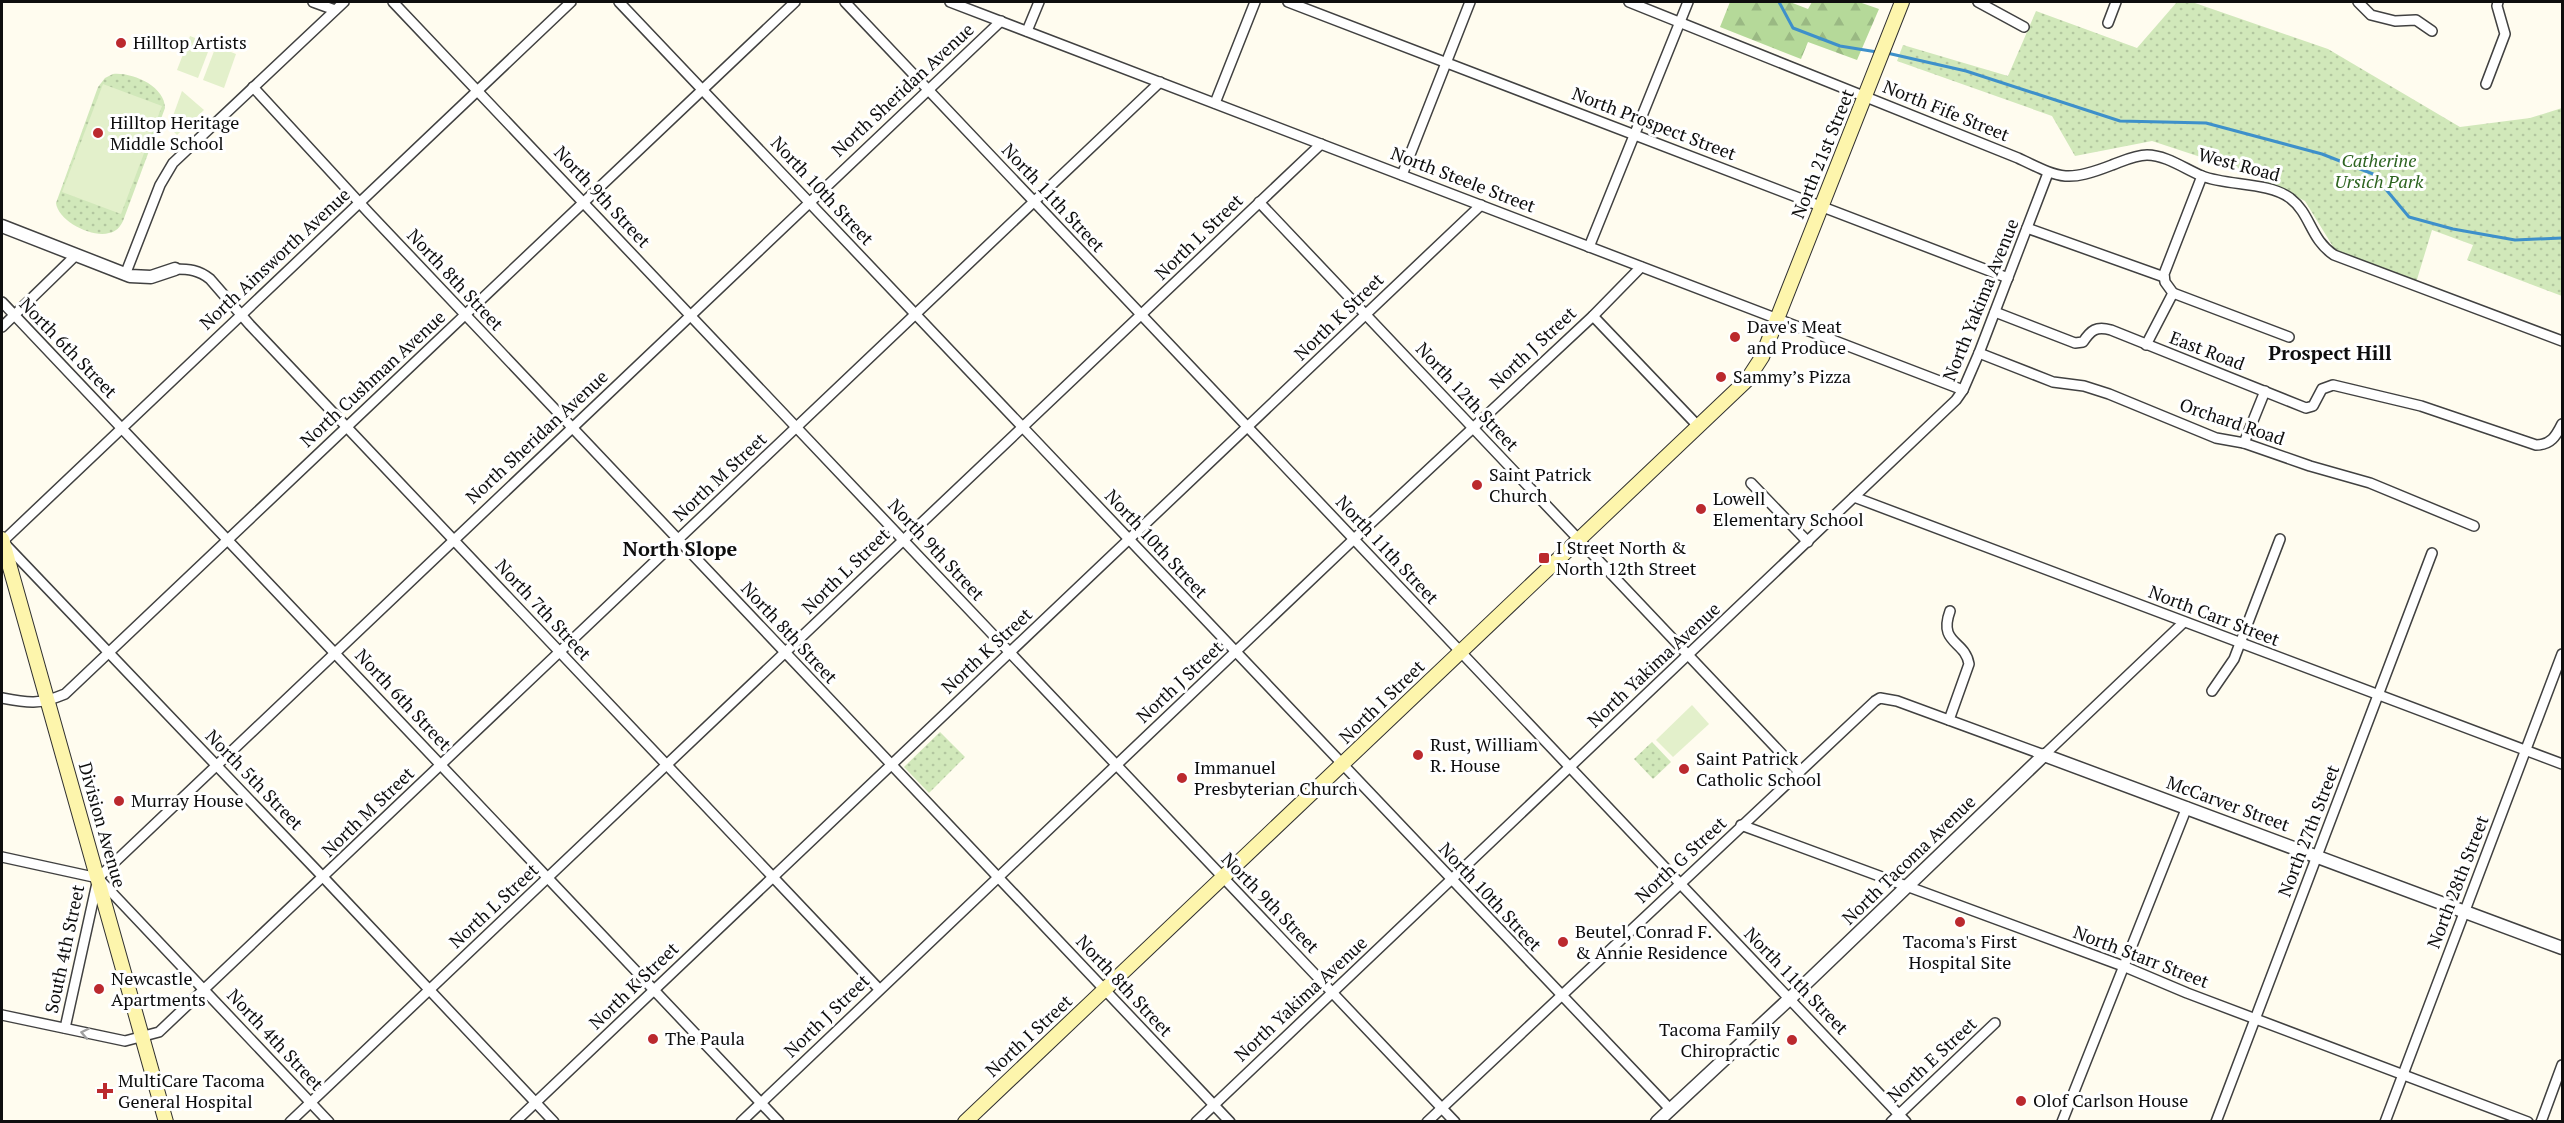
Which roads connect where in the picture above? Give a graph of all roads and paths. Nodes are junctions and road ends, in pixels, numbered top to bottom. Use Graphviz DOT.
graph roads {
  1 [pos="313,2"];
  2 [pos="344,2"];
  3 [pos="393,2"];
  4 [pos="571,2"];
  5 [pos="619,2"];
  6 [pos="795,2"];
  7 [pos="845,2"];
  8 [pos="950,2"];
  9 [pos="1039,2"];
  10 [pos="1255,2"];
  11 [pos="1288,2"];
  12 [pos="1470,2"];
  13 [pos="1629,2"];
  14 [pos="1688,2"];
  15 [pos="1902,2"];
  16 [pos="1978,2"];
  17 [pos="2116,2"];
  18 [pos="2358,2"];
  19 [pos="2498,2"];
  20 [pos="335,10"];
  21 [pos="1001,21"];
  22 [pos="1680,21"];
  23 [pos="2108,23"];
  24 [pos="2024,27"];
  25 [pos="1027,31"];
  26 [pos="2432,31"];
  27 [pos="1446,63"];
  28 [pos="1160,82"];
  29 [pos="2486,84"];
  30 [pos="253,87"];
  31 [pos="478,89"];
  32 [pos="703,90"];
  33 [pos="928,90"];
  34 [pos="1866,93"];
  35 [pos="1215,103"];
  36 [pos="1634,134"];
  37 [pos="1321,144"];
  38 [pos="2048,173"];
  39 [pos="1402,175"];
  40 [pos="2202,176"];
  41 [pos="359,202"];
  42 [pos="584,202"];
  43 [pos="809,202"];
  44 [pos="1034,202"];
  45 [pos="1259,202"];
  46 [pos="1481,205"];
  47 [pos="1821,206"];
  48 [pos="2,226"];
  49 [pos="2027,228"];
  50 [pos="1589,247"];
  51 [pos="75,256"];
  52 [pos="1641,267"];
  53 [pos="175,269"];
  54 [pos="125,275"];
  55 [pos="2164,277"];
  56 [pos="2008,278"];
  57 [pos="2173,292"];
  58 [pos="2,302"];
  59 [pos="1995,312"];
  60 [pos="240,314"];
  61 [pos="465,314"];
  62 [pos="690,314"];
  63 [pos="14,315"];
  64 [pos="916,315"];
  65 [pos="1141,315"];
  66 [pos="1366,315"];
  67 [pos="1593,316"];
  68 [pos="1777,319"];
  69 [pos="2,327"];
  70 [pos="2289,337"];
  71 [pos="2562,341"];
  72 [pos="2146,345"];
  73 [pos="1979,353"];
  74 [pos="1963,390"];
  75 [pos="2265,392"];
  76 [pos="2562,424"];
  77 [pos="1698,426"];
  78 [pos="121,427"];
  79 [pos="346,427"];
  80 [pos="572,427"];
  81 [pos="797,427"];
  82 [pos="1022,427"];
  83 [pos="1248,427"];
  84 [pos="1473,427"];
  85 [pos="2244,443"];
  86 [pos="1751,483"];
  87 [pos="1854,497"];
  88 [pos="2474,526"];
  89 [pos="2280,538"];
  90 [pos="903,539"];
  91 [pos="1129,539"];
  92 [pos="1354,539"];
  93 [pos="1579,539"];
  94 [pos="228,540"];
  95 [pos="453,540"];
  96 [pos="678,540"];
  97 [pos="2,542"];
  98 [pos="1808,542"];
  99 [pos="2432,553"];
  100 [pos="1950,611"];
  101 [pos="2184,622"];
  102 [pos="2241,644"];
  103 [pos="109,652"];
  104 [pos="334,652"];
  105 [pos="560,652"];
  106 [pos="785,652"];
  107 [pos="1010,652"];
  108 [pos="1235,652"];
  109 [pos="1460,652"];
  110 [pos="2562,654"];
  111 [pos="1689,655"];
  112 [pos="2212,691"];
  113 [pos="2378,696"];
  114 [pos="2,698"];
  115 [pos="1880,698"];
  116 [pos="48,701"];
  117 [pos="1949,720"];
  118 [pos="2525,750"];
  119 [pos="2044,755"];
  120 [pos="891,764"];
  121 [pos="1116,764"];
  122 [pos="2562,764"];
  123 [pos="216,765"];
  124 [pos="441,765"];
  125 [pos="666,765"];
  126 [pos="1342,765"];
  127 [pos="1570,767"];
  128 [pos="1798,771"];
  129 [pos="2187,807"];
  130 [pos="1741,825"];
  131 [pos="2317,856"];
  132 [pos="2,857"];
  133 [pos="323,876"];
  134 [pos="998,876"];
  135 [pos="773,877"];
  136 [pos="98,878"];
  137 [pos="547,878"];
  138 [pos="1223,878"];
  139 [pos="1451,880"];
  140 [pos="1680,884"];
  141 [pos="1908,886"];
  142 [pos="2465,911"];
  143 [pos="2562,948"];
  144 [pos="2123,966"];
  145 [pos="654,989"];
  146 [pos="879,989"];
  147 [pos="204,990"];
  148 [pos="429,990"];
  149 [pos="1104,990"];
  150 [pos="1333,993"];
  151 [pos="1561,996"];
  152 [pos="1790,998"];
  153 [pos="2,1015"];
  154 [pos="2255,1018"];
  155 [pos="1995,1023"];
  156 [pos="65,1028"];
  157 [pos="142,1037"];
  158 [pos="2562,1065"];
  159 [pos="2403,1074"];
  160 [pos="310,1102"];
  161 [pos="536,1102"];
  162 [pos="761,1102"];
  163 [pos="1214,1104"];
  164 [pos="1442,1108"];
  165 [pos="1670,1109"];
  166 [pos="1902,1118"];
  167 [pos="166,1122"];
  168 [pos="290,1122"];
  169 [pos="329,1122"];
  170 [pos="515,1122"];
  171 [pos="554,1122"];
  172 [pos="741,1122"];
  173 [pos="779,1122"];
  174 [pos="965,1122"];
  175 [pos="1196,1122"];
  176 [pos="1230,1122"];
  177 [pos="1427,1122"];
  178 [pos="1455,1122"];
  179 [pos="1657,1122"];
  180 [pos="1891,1122"];
  181 [pos="2062,1122"];
  182 [pos="2216,1122"];
  183 [pos="2385,1122"];
  184 [pos="2528,1122"];
  185 [pos="2541,1122"];
  1 -- 20 [label="street"];
  2 -- 20 [label="street"];
  3 -- 31 [label="street, North 9th Street"];
  4 -- 31 [label="street, North Ainsworth Avenue"];
  5 -- 32 [label="street, North 10th Street"];
  6 -- 32 [label="street, North Cushman Avenue"];
  7 -- 33 [label="street, North 11th Street"];
  8 -- 21 [label="street, North Steele Street"];
  9 -- 25 [label="street"];
  10 -- 35 [label="street"];
  11 -- 27 [label="street, North Prospect Street"];
  12 -- 27 [label="street"];
  13 -- 22 [label="street, North Fife Street"];
  14 -- 22 [label="street"];
  15 -- 34 [label="main road, North 21st Street"];
  16 -- 24 [label="street"];
  17 -- 23 [label="street"];
  18 -- 26 [label="street"];
  19 -- 29 [label="street"];
  20 -- 30 [label="street"];
  21 -- 25 [label="street, North Steele Street"];
  21 -- 33 [label="street, North Sheridan Avenue"];
  22 -- 34 [label="street, North Fife Street"];
  22 -- 36 [label="street"];
  25 -- 28 [label="street, North Steele Street"];
  27 -- 36 [label="street, North Prospect Street"];
  27 -- 39 [label="street"];
  28 -- 35 [label="street, North Steele Street"];
  28 -- 44 [label="street, North M Street"];
  30 -- 41 [label="street, North 8th Street"];
  30 -- 54 [label="street"];
  31 -- 41 [label="street, North Ainsworth Avenue"];
  31 -- 42 [label="street, North 9th Street"];
  32 -- 42 [label="street, North Cushman Avenue"];
  32 -- 43 [label="street, North 10th Street"];
  33 -- 43 [label="street, North Sheridan Avenue"];
  33 -- 44 [label="street, North 11th Street"];
  34 -- 38 [label="street, North Fife Street"];
  34 -- 47 [label="main road, North 21st Street"];
  35 -- 37 [label="street, North Steele Street"];
  36 -- 47 [label="street, North Prospect Street"];
  36 -- 50 [label="street"];
  37 -- 39 [label="street, North Steele Street"];
  37 -- 45 [label="street, North L Street"];
  38 -- 40 [label="street, West Road"];
  38 -- 49 [label="street, North Yakima Avenue"];
  39 -- 46 [label="street, North Steele Street"];
  40 -- 55 [label="street"];
  40 -- 71 [label="street, West Road"];
  41 -- 60 [label="street, North Ainsworth Avenue"];
  41 -- 61 [label="street, North 8th Street"];
  42 -- 61 [label="street, North Cushman Avenue"];
  42 -- 62 [label="street, North 9th Street"];
  43 -- 62 [label="street, North Sheridan Avenue"];
  43 -- 64 [label="street, North 10th Street"];
  44 -- 64 [label="street, North M Street"];
  44 -- 65 [label="street, North 11th Street"];
  45 -- 65 [label="street, North L Street"];
  45 -- 66 [label="street, North 12th Street"];
  46 -- 50 [label="street, North Steele Street"];
  46 -- 66 [label="street, North K Street"];
  47 -- 56 [label="street, North Prospect Street"];
  47 -- 68 [label="main road, North 21st Street"];
  48 -- 51 [label="street"];
  49 -- 55 [label="street"];
  49 -- 56 [label="street, North Yakima Avenue"];
  50 -- 52 [label="street, North Steele Street"];
  51 -- 54 [label="street"];
  51 -- 63 [label="street"];
  52 -- 67 [label="street, North J Street"];
  52 -- 68 [label="street, North Steele Street"];
  53 -- 54 [label="street"];
  53 -- 60 [label="street, North 7th Street"];
  55 -- 57 [label="street"];
  56 -- 59 [label="street, North Yakima Avenue"];
  57 -- 70 [label="street"];
  57 -- 72 [label="street"];
  58 -- 63 [label="street, North 6th Street"];
  59 -- 72 [label="street, East Road"];
  59 -- 73 [label="street, North Yakima Avenue"];
  60 -- 78 [label="street, North Ainsworth Avenue"];
  60 -- 79 [label="street, North 7th Street"];
  61 -- 79 [label="street, North Cushman Avenue"];
  61 -- 80 [label="street, North 8th Street"];
  62 -- 80 [label="street, North Sheridan Avenue"];
  62 -- 81 [label="street, North 9th Street"];
  63 -- 69 [label="street"];
  63 -- 78 [label="street, North 6th Street"];
  64 -- 81 [label="street, North M Street"];
  64 -- 82 [label="street, North 10th Street"];
  65 -- 82 [label="street, North L Street"];
  65 -- 83 [label="street, North 11th Street"];
  66 -- 83 [label="street, North K Street"];
  66 -- 84 [label="street, North 12th Street"];
  67 -- 77 [label="street"];
  67 -- 84 [label="street, North J Street"];
  68 -- 74 [label="street, North Steele Street"];
  68 -- 77 [label="main road, North I Street"];
  72 -- 75 [label="street, East Road"];
  73 -- 74 [label="street, North Yakima Avenue"];
  73 -- 85 [label="street, Orchard Road"];
  74 -- 87 [label="street, North Yakima Avenue"];
  75 -- 76 [label="street, East Road"];
  75 -- 85 [label="street"];
  77 -- 93 [label="main road, North I Street"];
  78 -- 94 [label="street, North 6th Street"];
  78 -- 97 [label="street, North Ainsworth Avenue"];
  79 -- 94 [label="street, North Cushman Avenue"];
  79 -- 95 [label="street, North 7th Street"];
  80 -- 95 [label="street, North Sheridan Avenue"];
  80 -- 96 [label="street, North 8th Street"];
  81 -- 90 [label="street, North 9th Street"];
  81 -- 96 [label="street, North M Street"];
  82 -- 90 [label="street, North L Street"];
  82 -- 91 [label="street, North 10th Street"];
  83 -- 91 [label="street, North K Street"];
  83 -- 92 [label="street, North 11th Street"];
  84 -- 92 [label="street, North J Street"];
  84 -- 93 [label="street, North 12th Street"];
  85 -- 88 [label="street, Orchard Road"];
  86 -- 98 [label="street"];
  87 -- 98 [label="street, North Yakima Avenue"];
  87 -- 101 [label="street, North Carr Street"];
  89 -- 102 [label="street"];
  90 -- 106 [label="street, North L Street"];
  90 -- 107 [label="street, North 9th Street"];
  91 -- 107 [label="street, North K Street"];
  91 -- 108 [label="street, North 10th Street"];
  92 -- 108 [label="street, North J Street"];
  92 -- 109 [label="street, North 11th Street"];
  93 -- 109 [label="main road, North I Street"];
  93 -- 111 [label="street, North 12th Street"];
  94 -- 103 [label="street, North Cushman Avenue"];
  94 -- 104 [label="street, North 6th Street"];
  95 -- 104 [label="street, North Sheridan Avenue"];
  95 -- 105 [label="street, North 7th Street"];
  96 -- 105 [label="street, North M Street"];
  96 -- 106 [label="street, North 8th Street"];
  97 -- 103 [label="street, North 5th Street"];
  97 -- 116 [label="main road, Division Avenue"];
  98 -- 111 [label="street, North Yakima Avenue"];
  99 -- 113 [label="street, North 27th Street"];
  100 -- 117 [label="street"];
  101 -- 102 [label="street, North Carr Street"];
  101 -- 119 [label="street, North Tacoma Avenue"];
  102 -- 112 [label="street"];
  102 -- 113 [label="street, North Carr Street"];
  103 -- 116 [label="street, North Cushman Avenue"];
  103 -- 123 [label="street, North 5th Street"];
  104 -- 123 [label="street, North Sheridan Avenue"];
  104 -- 124 [label="street, North 6th Street"];
  105 -- 124 [label="street, North M Street"];
  105 -- 125 [label="street, North 7th Street"];
  106 -- 120 [label="street, North 8th Street"];
  106 -- 125 [label="street, North L Street"];
  107 -- 120 [label="street, North K Street"];
  107 -- 121 [label="street, North 9th Street"];
  108 -- 121 [label="street, North J Street"];
  108 -- 126 [label="street, North 10th Street"];
  109 -- 126 [label="main road, North I Street"];
  109 -- 127 [label="street, North 11th Street"];
  110 -- 118 [label="street, North 28th Street"];
  111 -- 127 [label="street, North Yakima Avenue"];
  111 -- 128 [label="street, North 12th Street"];
  113 -- 118 [label="street, North Carr Street"];
  113 -- 131 [label="street, North 27th Street"];
  114 -- 116 [label="street"];
  115 -- 117 [label="street, McCarver Street"];
  115 -- 128 [label="street, North G Street"];
  116 -- 136 [label="main road, Division Avenue"];
  117 -- 119 [label="street, McCarver Street"];
  118 -- 122 [label="street, North Carr Street"];
  118 -- 142 [label="street, North 28th Street"];
  119 -- 129 [label="street, McCarver Street"];
  119 -- 141 [label="street, North Tacoma Avenue"];
  120 -- 134 [label="street, North 8th Street"];
  120 -- 135 [label="street, North K Street"];
  121 -- 134 [label="street, North J Street"];
  121 -- 138 [label="street, North 9th Street"];
  123 -- 133 [label="street, North 5th Street"];
  123 -- 136 [label="street, North Sheridan Avenue"];
  124 -- 133 [label="street, North M Street"];
  124 -- 137 [label="street, North 6th Street"];
  125 -- 135 [label="street, North 7th Street"];
  125 -- 137 [label="street, North L Street"];
  126 -- 138 [label="main road, North I Street"];
  126 -- 139 [label="street, North 10th Street"];
  127 -- 139 [label="street, North Yakima Avenue"];
  127 -- 140 [label="street, North 11th Street"];
  128 -- 130 [label="street, North G Street"];
  129 -- 131 [label="street, McCarver Street"];
  129 -- 144 [label="street"];
  130 -- 140 [label="street, North G Street"];
  130 -- 141 [label="street, North Starr Street"];
  131 -- 142 [label="street, McCarver Street"];
  131 -- 154 [label="street, North 27th Street"];
  132 -- 136 [label="street"];
  133 -- 147 [label="street, North M Street"];
  133 -- 148 [label="street, North 5th Street"];
  134 -- 146 [label="street, North J Street"];
  134 -- 149 [label="street, North 8th Street"];
  135 -- 145 [label="street, North K Street"];
  135 -- 146 [label="street, North 7th Street"];
  136 -- 147 [label="street, North 4th Street"];
  136 -- 156 [label="street, South 4th Street"];
  136 -- 157 [label="main road, Division Avenue"];
  137 -- 145 [label="street, North 6th Street"];
  137 -- 148 [label="street, North L Street"];
  138 -- 149 [label="main road, North I Street"];
  138 -- 150 [label="street, North 9th Street"];
  139 -- 150 [label="street, North Yakima Avenue"];
  139 -- 151 [label="street, North 10th Street"];
  140 -- 151 [label="street, North G Street"];
  140 -- 152 [label="street, North 11th Street"];
  141 -- 144 [label="street, North Starr Street"];
  141 -- 152 [label="street, North Tacoma Avenue"];
  142 -- 143 [label="street, McCarver Street"];
  142 -- 159 [label="street, North 28th Street"];
  144 -- 154 [label="street, North Starr Street"];
  144 -- 181 [label="street"];
  145 -- 161 [label="street, North K Street"];
  145 -- 162 [label="street, North 6th Street"];
  146 -- 162 [label="street, North J Street"];
  147 -- 157 [label="street, North M Street"];
  147 -- 160 [label="street, North 4th Street"];
  148 -- 160 [label="street, North L Street"];
  148 -- 161 [label="street, North 5th Street"];
  149 -- 163 [label="street, North 8th Street"];
  149 -- 174 [label="main road, North I Street"];
  150 -- 163 [label="street, North Yakima Avenue"];
  150 -- 164 [label="street, North 9th Street"];
  151 -- 164 [label="street, North G Street"];
  151 -- 165 [label="street, North 10th Street"];
  152 -- 165 [label="street, North Tacoma Avenue"];
  152 -- 166 [label="street, North 11th Street"];
  153 -- 156 [label="street"];
  154 -- 159 [label="street, North Starr Street"];
  154 -- 182 [label="street, North 27th Street"];
  155 -- 166 [label="street, North E Street"];
  157 -- 156 [label="street, one-way"];
  157 -- 167 [label="main road, Division Avenue"];
  158 -- 185 [label="street"];
  159 -- 183 [label="street, North 28th Street"];
  159 -- 184 [label="street, North Starr Street"];
  160 -- 168 [label="street, North L Street"];
  160 -- 169 [label="street, North 4th Street"];
  161 -- 170 [label="street, North K Street"];
  161 -- 171 [label="street, North 5th Street"];
  162 -- 172 [label="street, North J Street"];
  162 -- 173 [label="street, North 6th Street"];
  163 -- 175 [label="street, North Yakima Avenue"];
  163 -- 176 [label="street, North 8th Street"];
  164 -- 177 [label="street, North G Street"];
  164 -- 178 [label="street, North 9th Street"];
  165 -- 179 [label="street, North Tacoma Avenue"];
  166 -- 180 [label="street, North E Street"];
}
